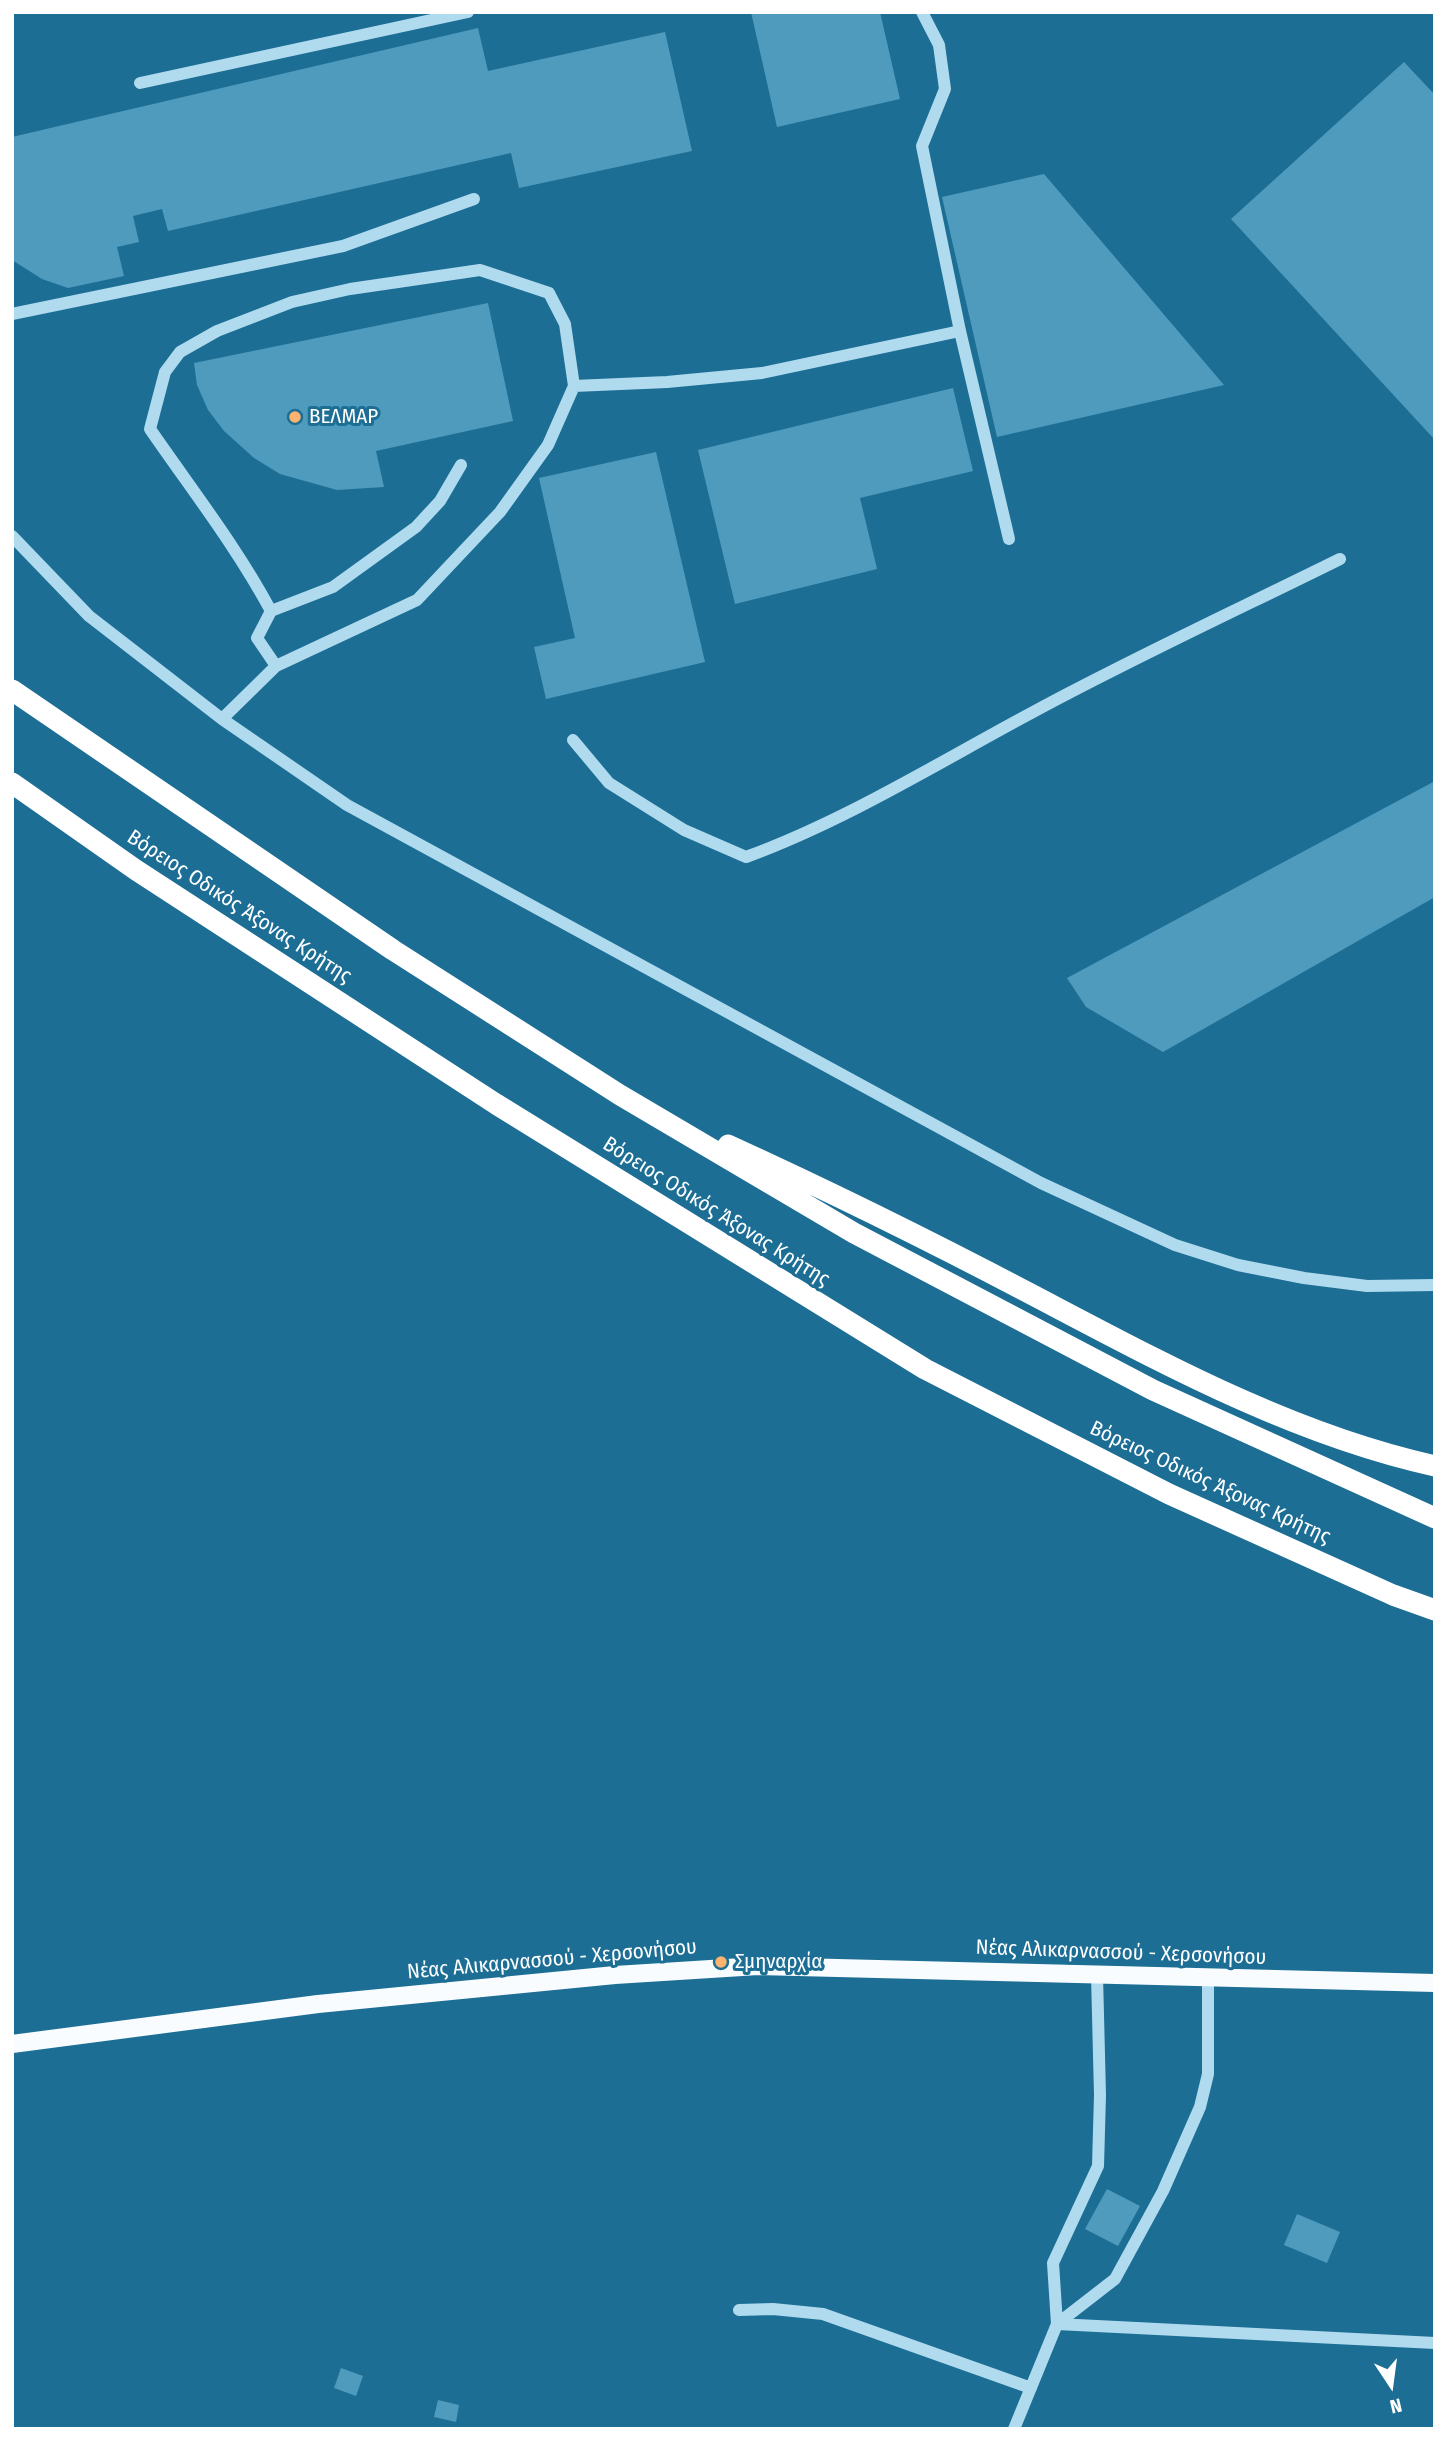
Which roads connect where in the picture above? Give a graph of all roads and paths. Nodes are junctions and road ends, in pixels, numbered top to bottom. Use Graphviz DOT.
graph roads {
  1 [pos="468,12"];
  2 [pos="922,12"];
  3 [pos="140,83"];
  4 [pos="474,199"];
  5 [pos="12,314"];
  6 [pos="960,331"];
  7 [pos="574,386"];
  8 [pos="461,465"];
  9 [pos="12,536"];
  10 [pos="1009,539"];
  11 [pos="1340,559"];
  12 [pos="271,611"];
  13 [pos="276,666"];
  14 [pos="12,691"];
  15 [pos="222,719"];
  16 [pos="573,740"];
  17 [pos="12,783"];
  18 [pos="620,1095"];
  19 [pos="1435,1285"];
  20 [pos="1435,1466"];
  21 [pos="1435,1518"];
  22 [pos="1435,1610"];
  23 [pos="1097,1975"];
  24 [pos="1208,1978"];
  25 [pos="1435,1983"];
  26 [pos="12,2044"];
  27 [pos="739,2310"];
  28 [pos="1057,2324"];
  29 [pos="1435,2343"];
  30 [pos="1031,2388"];
  31 [pos="1014,2429"];
  1 -- 3 [label="street"];
  2 -- 6 [label="street"];
  4 -- 5 [label="street"];
  6 -- 7 [label="street"];
  6 -- 10 [label="street"];
  7 -- 12 [label="street"];
  7 -- 13 [label="street"];
  8 -- 12 [label="street"];
  9 -- 15 [label="street"];
  11 -- 16 [label="street"];
  12 -- 13 [label="street"];
  13 -- 15 [label="street"];
  14 -- 18 [label="highway"];
  15 -- 19 [label="street"];
  17 -- 22 [label="highway, Βόρειος Οδικός Άξονας Κρήτης"];
  18 -- 20 [label="highway"];
  18 -- 21 [label="highway"];
  23 -- 24 [label="main road, Νέας Αλικαρνασσού - Χερσονήσου"];
  23 -- 26 [label="main road, Νέας Αλικαρνασσού - Χερσονήσου"];
  23 -- 28 [label="street"];
  24 -- 25 [label="main road, Νέας Αλικαρνασσού - Χερσονήσου"];
  24 -- 28 [label="street"];
  27 -- 30 [label="street"];
  28 -- 29 [label="street"];
  28 -- 30 [label="street"];
  30 -- 31 [label="street"];
}
